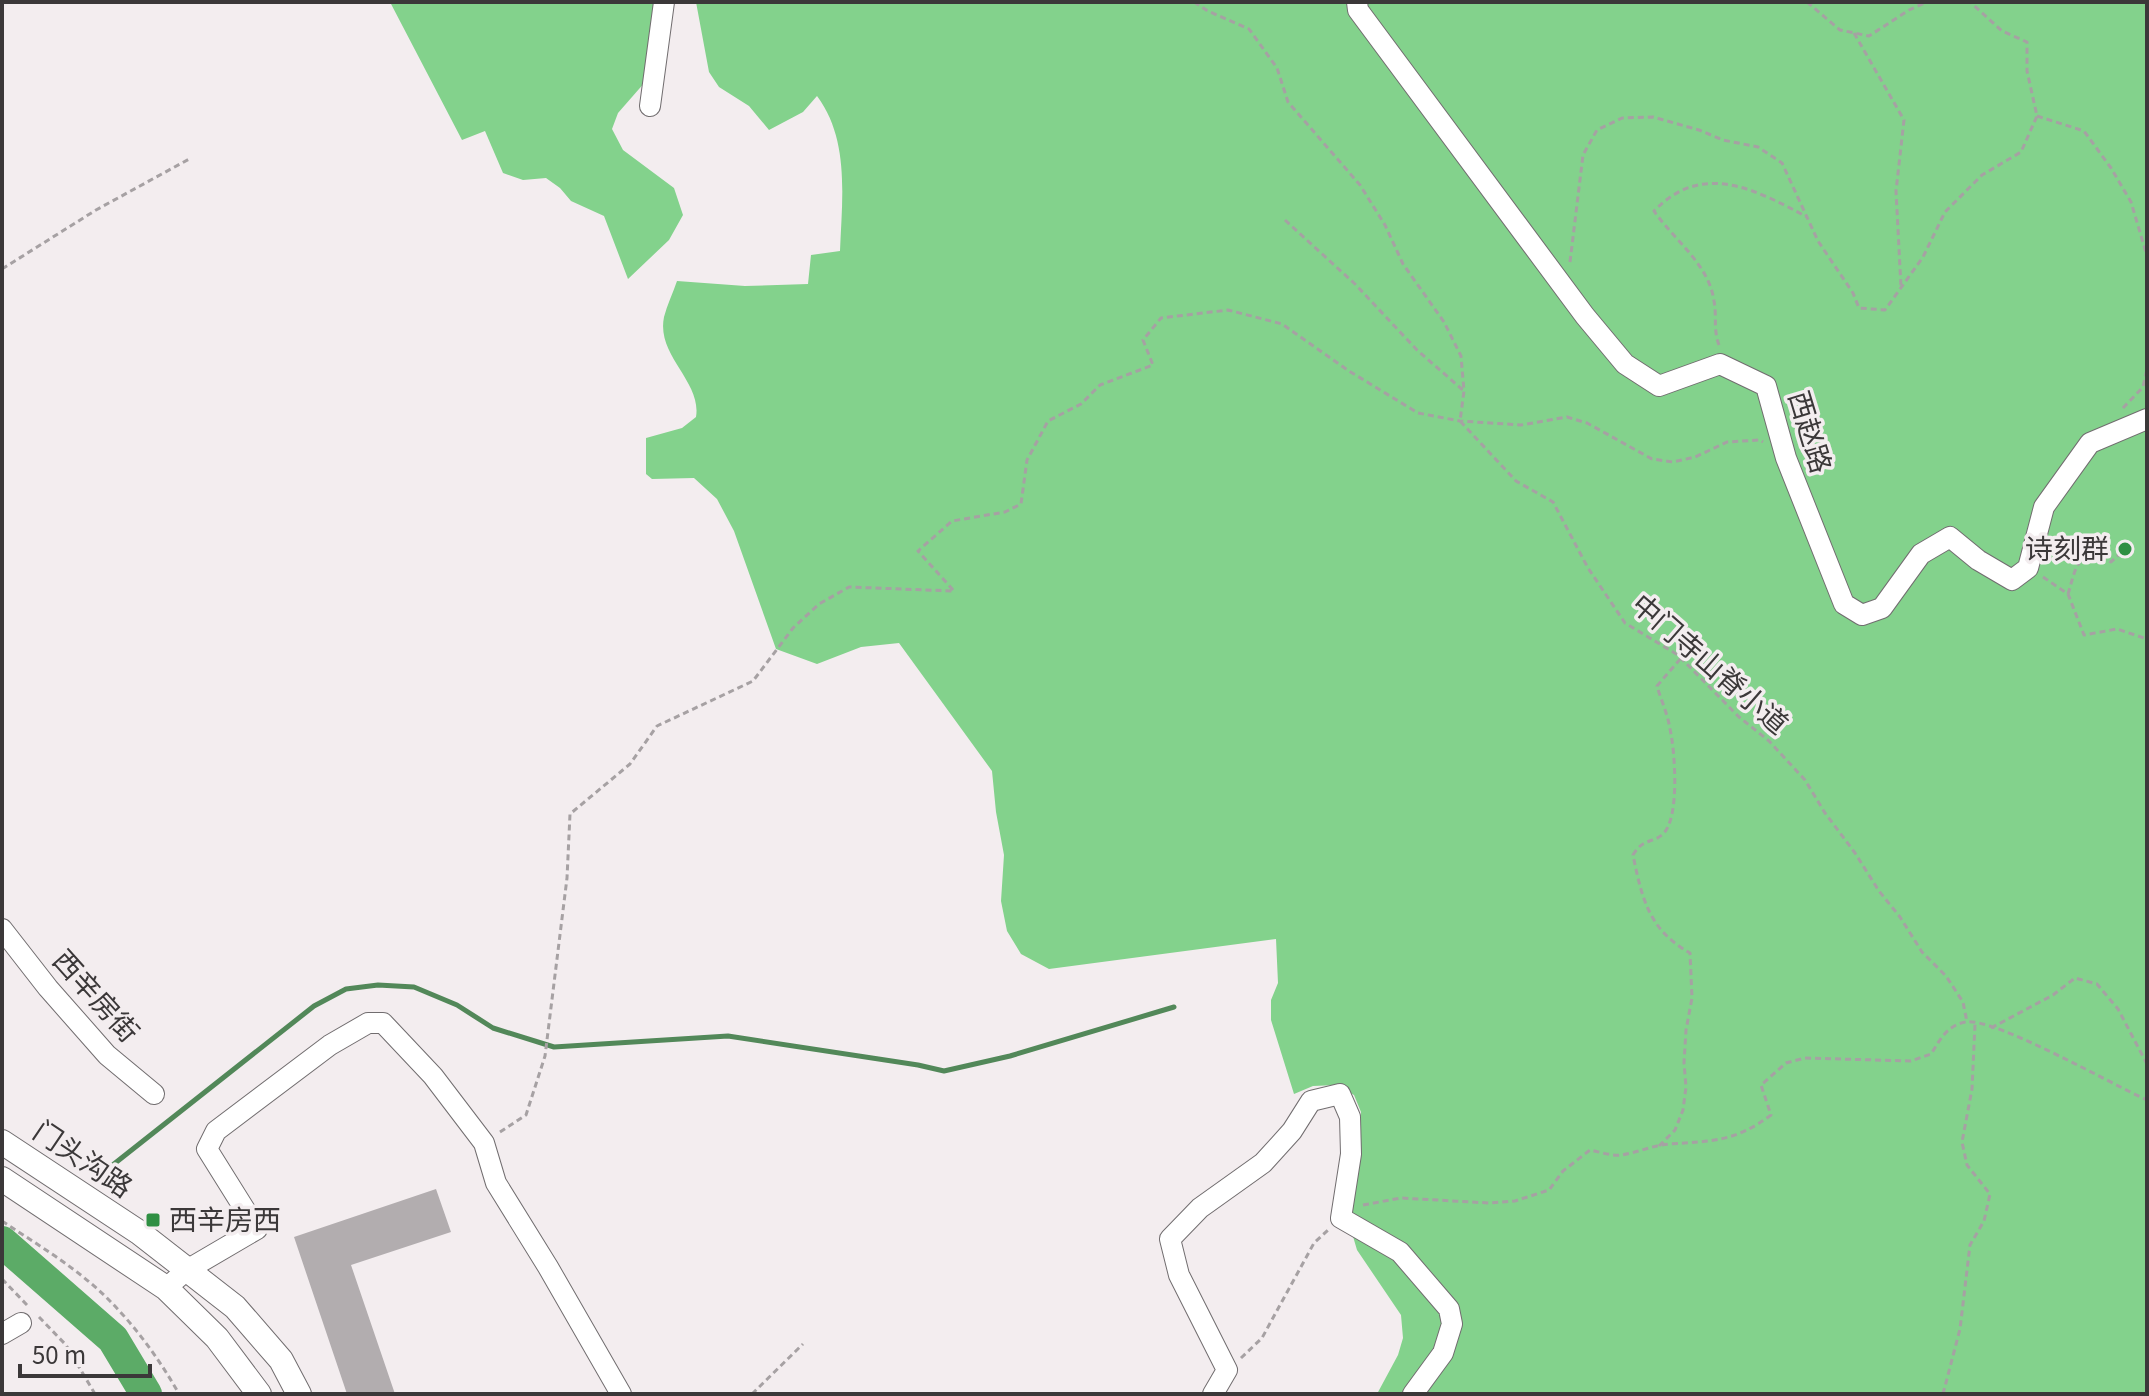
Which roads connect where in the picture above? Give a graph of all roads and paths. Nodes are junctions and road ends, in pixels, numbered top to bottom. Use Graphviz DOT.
graph roads {
  1 [pos="664,2"];
  2 [pos="1194,2"];
  3 [pos="1357,2"];
  4 [pos="1807,2"];
  5 [pos="1927,2"];
  6 [pos="1970,2"];
  7 [pos="1854,33"];
  8 [pos="650,106"];
  9 [pos="2037,116"];
  10 [pos="191,158"];
  11 [pos="1807,217"];
  12 [pos="1285,220"];
  13 [pos="2147,256"];
  14 [pos="2,269"];
  15 [pos="1563,285"];
  16 [pos="1901,287"];
  17 [pos="1720,364"];
  18 [pos="1464,391"];
  19 [pos="2147,419"];
  20 [pos="1460,421"];
  21 [pos="1786,458"];
  22 [pos="2127,542"];
  23 [pos="2028,568"];
  24 [pos="2068,594"];
  25 [pos="2147,639"];
  26 [pos="1681,658"];
  27 [pos="2,929"];
  28 [pos="1967,1022"];
  29 [pos="1975,1024"];
  30 [pos="1991,1028"];
  31 [pos="2147,1064"];
  32 [pos="154,1094"];
  33 [pos="2147,1100"];
  34 [pos="2,1142"];
  35 [pos="484,1143"];
  36 [pos="1658,1147"];
  37 [pos="2,1179"];
  38 [pos="1341,1218"];
  39 [pos="2,1221"];
  40 [pos="187,1270"];
  41 [pos="2,1279"];
  42 [pos="166,1288"];
  43 [pos="21,1323"];
  44 [pos="2,1334"];
  45 [pos="803,1344"];
  46 [pos="1227,1370"];
  47 [pos="95,1394"];
  48 [pos="179,1394"];
  49 [pos="259,1394"];
  50 [pos="299,1394"];
  51 [pos="621,1394"];
  52 [pos="752,1394"];
  53 [pos="1213,1394"];
  54 [pos="1413,1394"];
  55 [pos="1943,1394"];
  1 -- 8 [label="street"];
  2 -- 18 [label="path"];
  3 -- 15 [label="street"];
  4 -- 7 [label="path"];
  5 -- 7 [label="path"];
  6 -- 9 [label="path"];
  7 -- 16 [label="path"];
  9 -- 13 [label="path"];
  9 -- 16 [label="path"];
  10 -- 14 [label="path"];
  11 -- 15 [label="path"];
  11 -- 16 [label="path"];
  11 -- 17 [label="path"];
  12 -- 18 [label="path"];
  15 -- 17 [label="street"];
  17 -- 21 [label="street, 西赵路"];
  18 -- 20 [label="path"];
  19 -- 23 [label="street"];
  20 -- 21 [label="path"];
  20 -- 26 [label="path, 中门寺山脊小道"];
  20 -- 35 [label="path"];
  21 -- 23 [label="street, 西赵路"];
  22 -- 24 [label="path"];
  23 -- 24 [label="path"];
  24 -- 25 [label="path"];
  26 -- 28 [label="path, 中门寺山脊小道"];
  26 -- 36 [label="path"];
  27 -- 32 [label="street, 西辛房街"];
  28 -- 29 [label="path"];
  28 -- 36 [label="path"];
  29 -- 30 [label="path"];
  29 -- 55 [label="path"];
  30 -- 31 [label="path"];
  30 -- 33 [label="path"];
  34 -- 40 [label="main road, 门头沟路"];
  35 -- 40 [label="street"];
  35 -- 51 [label="street"];
  36 -- 38 [label="path"];
  37 -- 42 [label="main road"];
  38 -- 46 [label="path"];
  38 -- 46 [label="street"];
  38 -- 54 [label="street"];
  39 -- 48 [label="path"];
  40 -- 42 [label="street"];
  40 -- 50 [label="main road, 门头沟路"];
  41 -- 47 [label="path"];
  42 -- 49 [label="main road"];
  43 -- 44 [label="street"];
  45 -- 52 [label="path"];
  46 -- 53 [label="street"];
}
